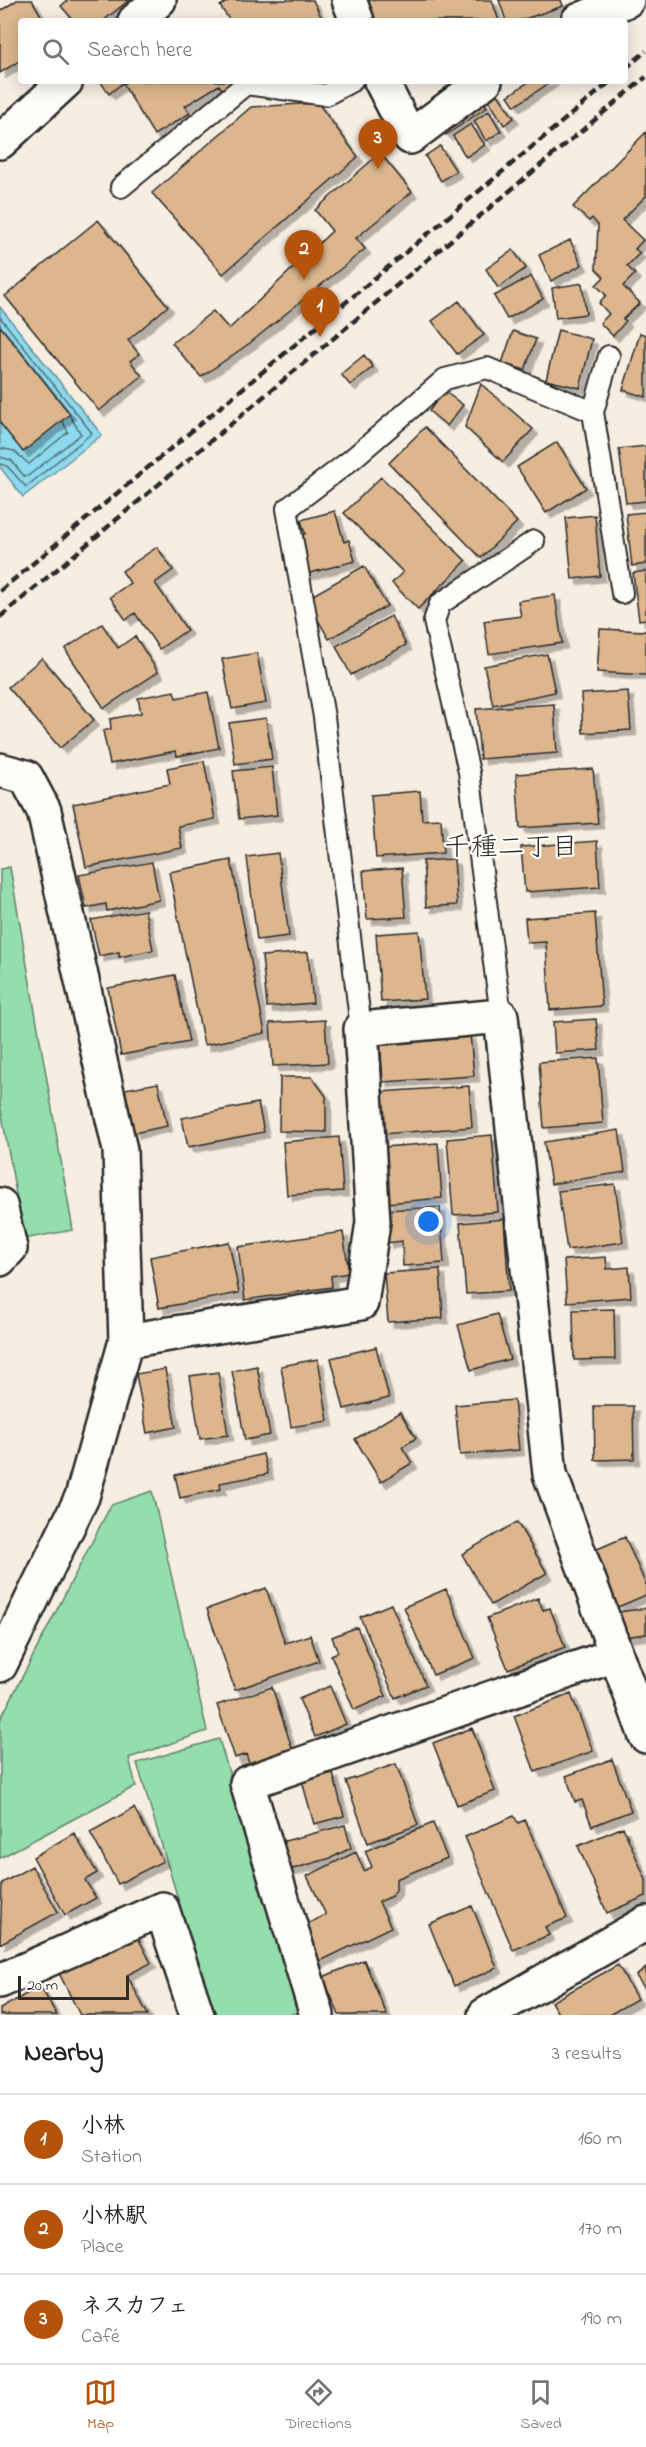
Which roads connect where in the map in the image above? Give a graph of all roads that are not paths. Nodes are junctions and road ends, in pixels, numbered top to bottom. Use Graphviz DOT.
graph roads {
  1 [pos="159,0"];
  2 [pos="349,0"];
  3 [pos="627,0"];
  4 [pos="138,18"];
  5 [pos="356,18"];
  6 [pos="585,18"];
  7 [pos="63,84"];
  8 [pos="246,84"];
  9 [pos="246,84"];
  10 [pos="346,84"];
  11 [pos="383,84"];
  12 [pos="481,84"];
  13 [pos="0,142"];
  14 [pos="121,188"];
  15 [pos="609,356"];
  16 [pos="593,412"];
  17 [pos="534,540"];
  18 [pos="622,593"];
  19 [pos="0,770"];
  20 [pos="501,1016"];
  21 [pos="361,1029"];
  22 [pos="0,1205"];
  23 [pos="0,1259"];
  24 [pos="126,1341"];
  25 [pos="615,1655"];
  26 [pos="0,1665"];
  27 [pos="644,1725"];
  28 [pos="646,1923"];
  29 [pos="0,1981"];
  30 [pos="525,2005"];
  31 [pos="197,2015"];
  32 [pos="317,2015"];
  33 [pos="485,2015"];
  1 -- 4 [label="street"];
  2 -- 5 [label="street"];
  3 -- 6 [label="street"];
  7 -- 13 [label="street"];
  8 -- 14 [label="lane"];
  9 -- 10 [label="lane"];
  11 -- 12 [label="street"];
  15 -- 16 [label="lane"];
  16 -- 18 [label="lane"];
  16 -- 21 [label="lane"];
  17 -- 20 [label="lane"];
  19 -- 24 [label="street"];
  20 -- 21 [label="street"];
  20 -- 25 [label="street"];
  21 -- 24 [label="street"];
  22 -- 23 [label="street"];
  24 -- 26 [label="street"];
  25 -- 27 [label="street"];
  25 -- 32 [label="street"];
  28 -- 30 [label="street"];
  29 -- 31 [label="street"];
  30 -- 33 [label="street"];
}
